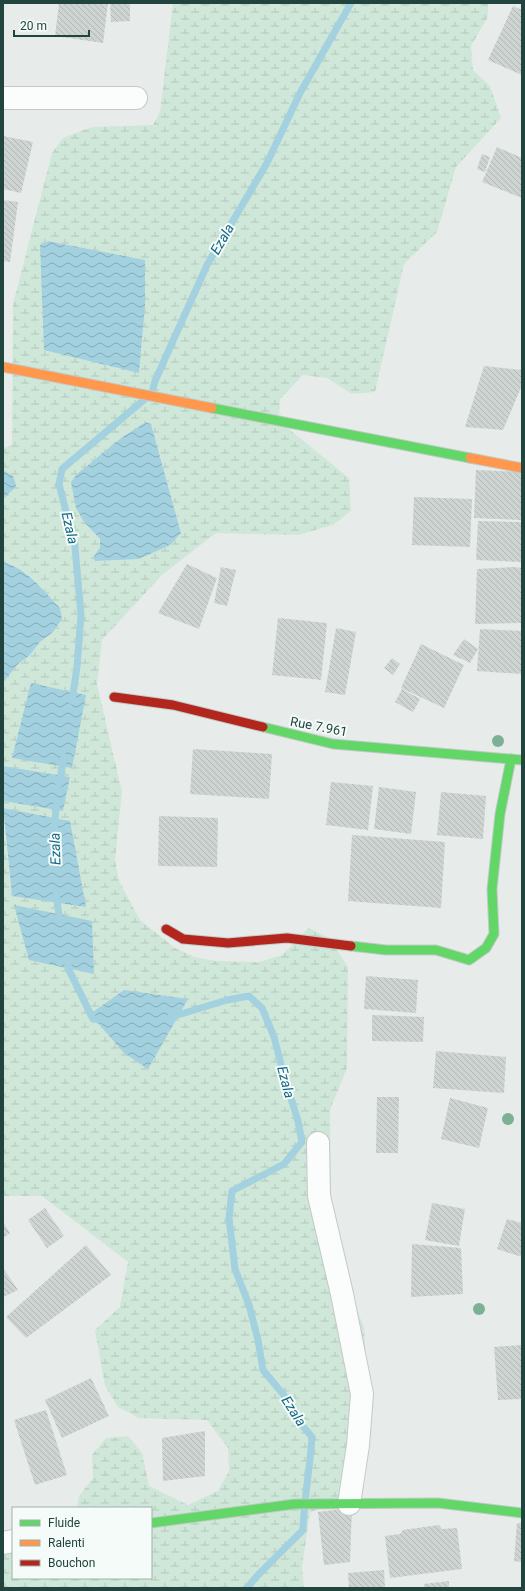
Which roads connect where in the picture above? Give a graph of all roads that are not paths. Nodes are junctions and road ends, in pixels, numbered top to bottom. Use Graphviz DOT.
graph roads {
  1 [pos="3,98"];
  2 [pos="136,98"];
  3 [pos="3,367"];
  4 [pos="522,468"];
  5 [pos="114,697"];
  6 [pos="511,759"];
  7 [pos="522,760"];
  8 [pos="166,928"];
  9 [pos="318,1143"];
  10 [pos="348,1504"];
  11 [pos="522,1513"];
  12 [pos="152,1523"];
  1 -- 2 [label="street"];
  3 -- 4 [label="street"];
  5 -- 6 [label="street, Rue 7.961"];
  6 -- 7 [label="street, Rue 7.961"];
  6 -- 8 [label="street"];
  9 -- 10 [label="street"];
  10 -- 11 [label="street"];
  10 -- 12 [label="street"];
}
